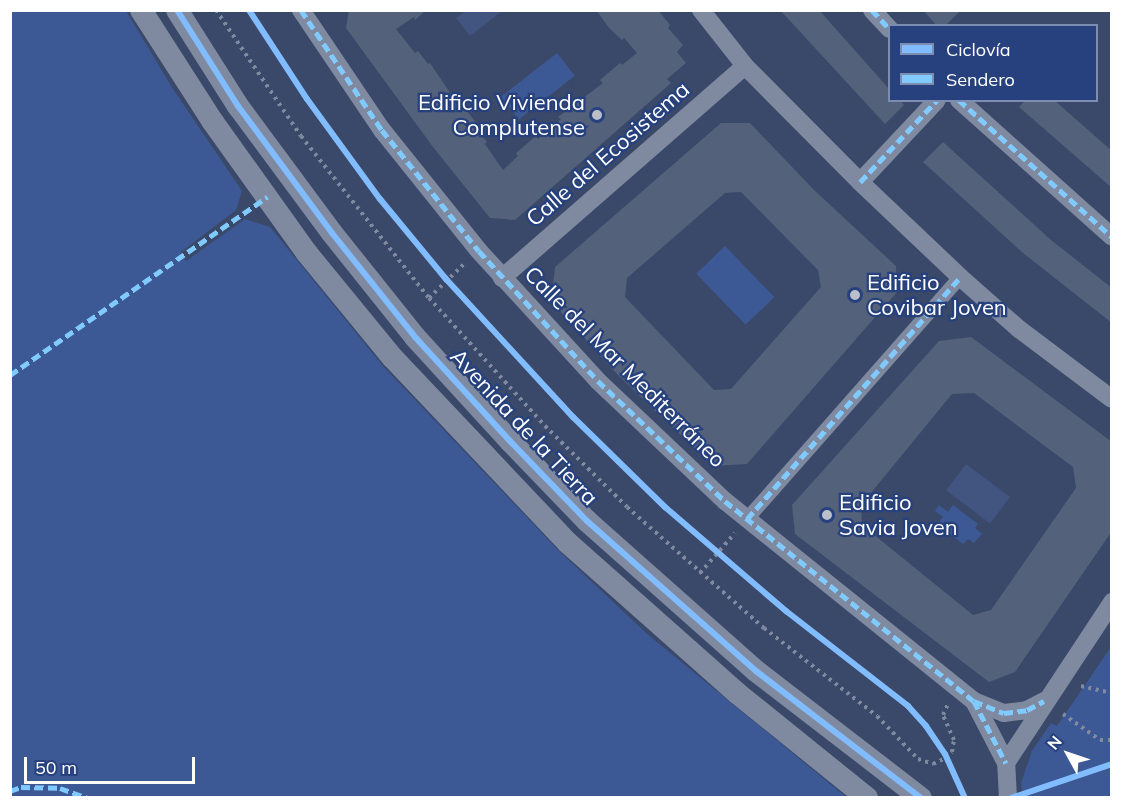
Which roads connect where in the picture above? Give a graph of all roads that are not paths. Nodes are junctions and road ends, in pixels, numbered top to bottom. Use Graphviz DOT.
graph roads {
  1 [pos="141,10"];
  2 [pos="177,10"];
  3 [pos="301,10"];
  4 [pos="701,10"];
  5 [pos="872,10"];
  6 [pos="888,27"];
  7 [pos="745,66"];
  8 [pos="935,102"];
  9 [pos="961,102"];
  10 [pos="860,182"];
  11 [pos="1112,237"];
  12 [pos="502,278"];
  13 [pos="960,278"];
  14 [pos="1112,399"];
  15 [pos="747,519"];
  16 [pos="1112,602"];
  17 [pos="974,701"];
  18 [pos="1044,701"];
  19 [pos="1006,763"];
  20 [pos="867,798"];
  21 [pos="921,798"];
  22 [pos="1008,798"];
  1 -- 20 [label="street"];
  2 -- 21 [label="street, Avenida de la Tierra"];
  3 -- 12 [label="street, Calle del Mar Mediterráneo"];
  4 -- 7 [label="street"];
  5 -- 6 [label="street"];
  7 -- 10 [label="street"];
  7 -- 12 [label="street, Calle del Ecosistema"];
  8 -- 10 [label="street"];
  9 -- 11 [label="street"];
  10 -- 13 [label="street"];
  12 -- 15 [label="street, Calle del Mar Mediterráneo"];
  13 -- 14 [label="street"];
  13 -- 15 [label="street"];
  15 -- 17 [label="street, Calle del Mar Mediterráneo"];
  16 -- 18 [label="street"];
  17 -- 18 [label="street, Calle del Mar Mediterráneo"];
  17 -- 19 [label="street, Calle del Mar Mediterráneo"];
  18 -- 19 [label="street"];
  19 -- 22 [label="street"];
}
